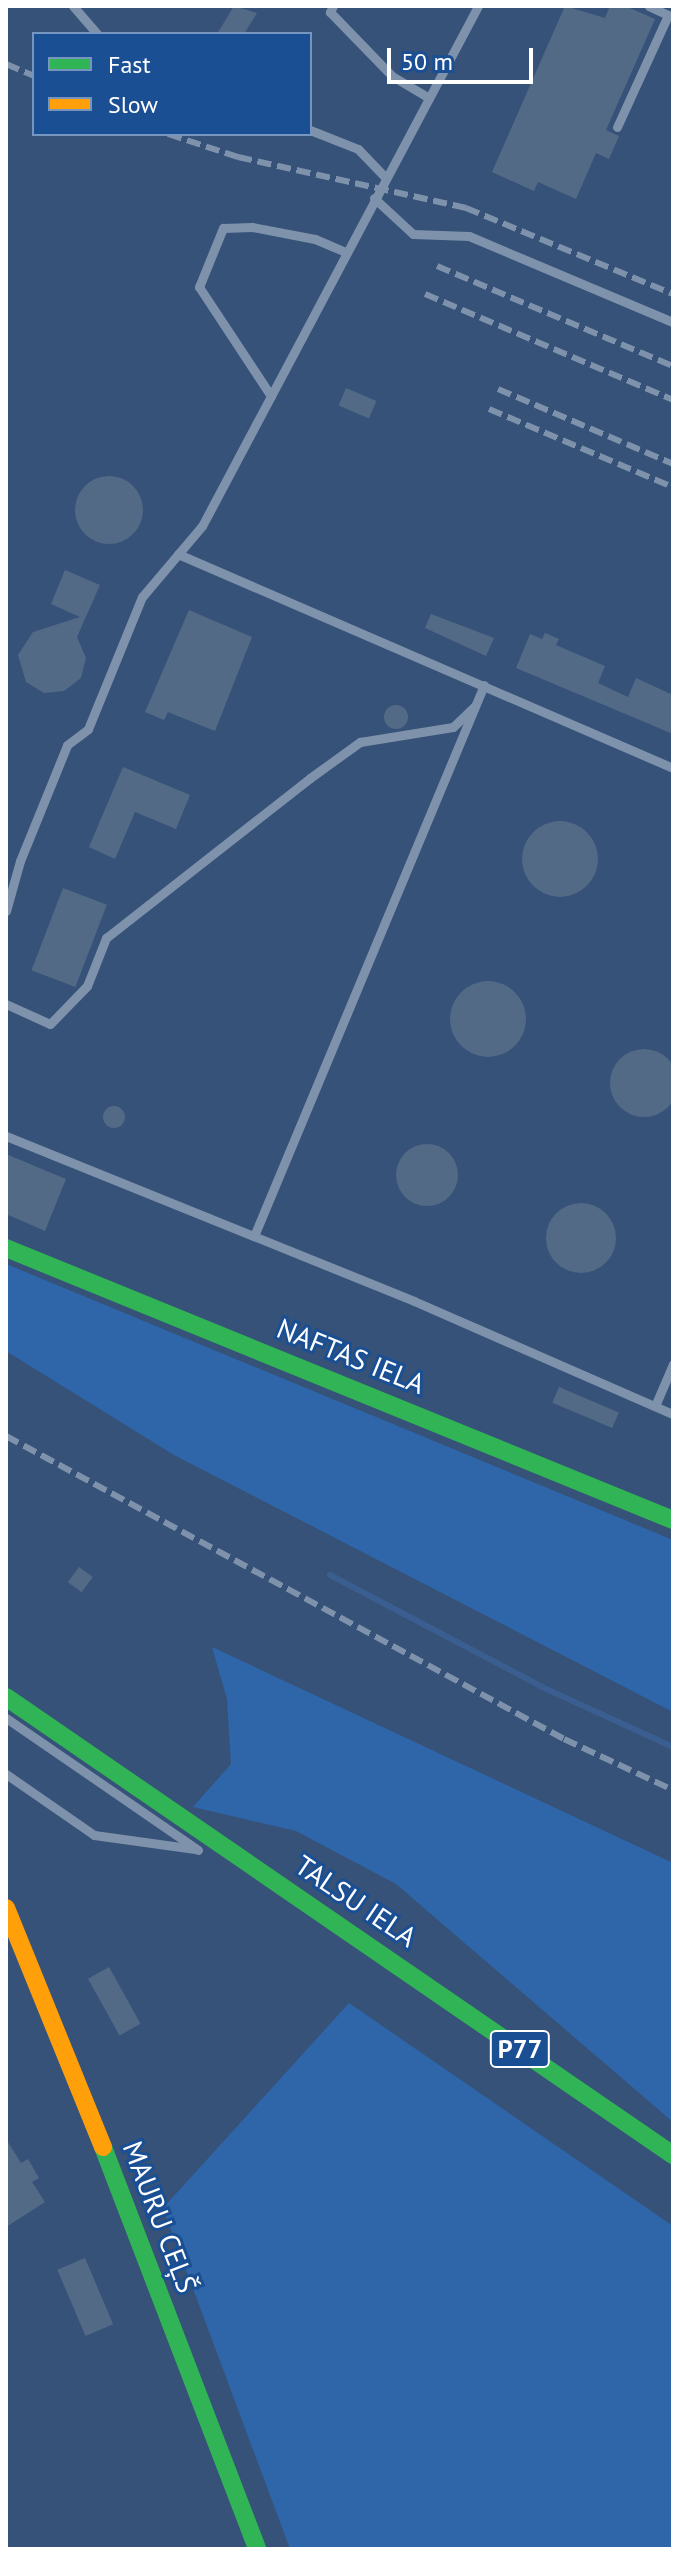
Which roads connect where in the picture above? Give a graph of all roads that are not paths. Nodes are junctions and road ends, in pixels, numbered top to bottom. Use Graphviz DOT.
graph roads {
  1 [pos="73,6"];
  2 [pos="333,6"];
  3 [pos="478,6"];
  4 [pos="649,6"];
  5 [pos="95,32"];
  6 [pos="429,98"];
  7 [pos="617,127"];
  8 [pos="312,131"];
  9 [pos="386,178"];
  10 [pos="374,198"];
  11 [pos="346,252"];
  12 [pos="673,322"];
  13 [pos="271,396"];
  14 [pos="178,554"];
  15 [pos="484,685"];
  16 [pos="475,706"];
  17 [pos="673,768"];
  18 [pos="6,911"];
  19 [pos="6,1004"];
  20 [pos="6,1136"];
  21 [pos="254,1236"];
  22 [pos="6,1248"];
  23 [pos="673,1364"];
  24 [pos="655,1406"];
  25 [pos="673,1414"];
  26 [pos="673,1520"];
  27 [pos="6,1697"];
  28 [pos="6,1718"];
  29 [pos="6,1774"];
  30 [pos="204,1843"];
  31 [pos="6,1908"];
  32 [pos="673,2155"];
  33 [pos="257,2549"];
  1 -- 5 [label="lane"];
  2 -- 6 [label="lane"];
  3 -- 6 [label="lane"];
  4 -- 7 [label="lane"];
  6 -- 9 [label="lane"];
  8 -- 9 [label="lane"];
  9 -- 10 [label="lane"];
  10 -- 11 [label="lane"];
  10 -- 12 [label="lane"];
  11 -- 13 [label="lane"];
  11 -- 13 [label="lane"];
  13 -- 14 [label="lane"];
  14 -- 15 [label="lane"];
  14 -- 18 [label="lane"];
  15 -- 16 [label="lane"];
  15 -- 17 [label="lane"];
  16 -- 19 [label="lane"];
  16 -- 21 [label="lane"];
  20 -- 21 [label="lane"];
  21 -- 24 [label="lane"];
  22 -- 26 [label="street, NAFTAS IELA"];
  23 -- 24 [label="lane"];
  24 -- 25 [label="lane"];
  27 -- 30 [label="street, TALSU IELA / P77"];
  28 -- 30 [label="lane"];
  29 -- 30 [label="lane"];
  30 -- 32 [label="street, TALSU IELA / P77"];
  31 -- 33 [label="street, MAURU CEĻŠ"];
}
